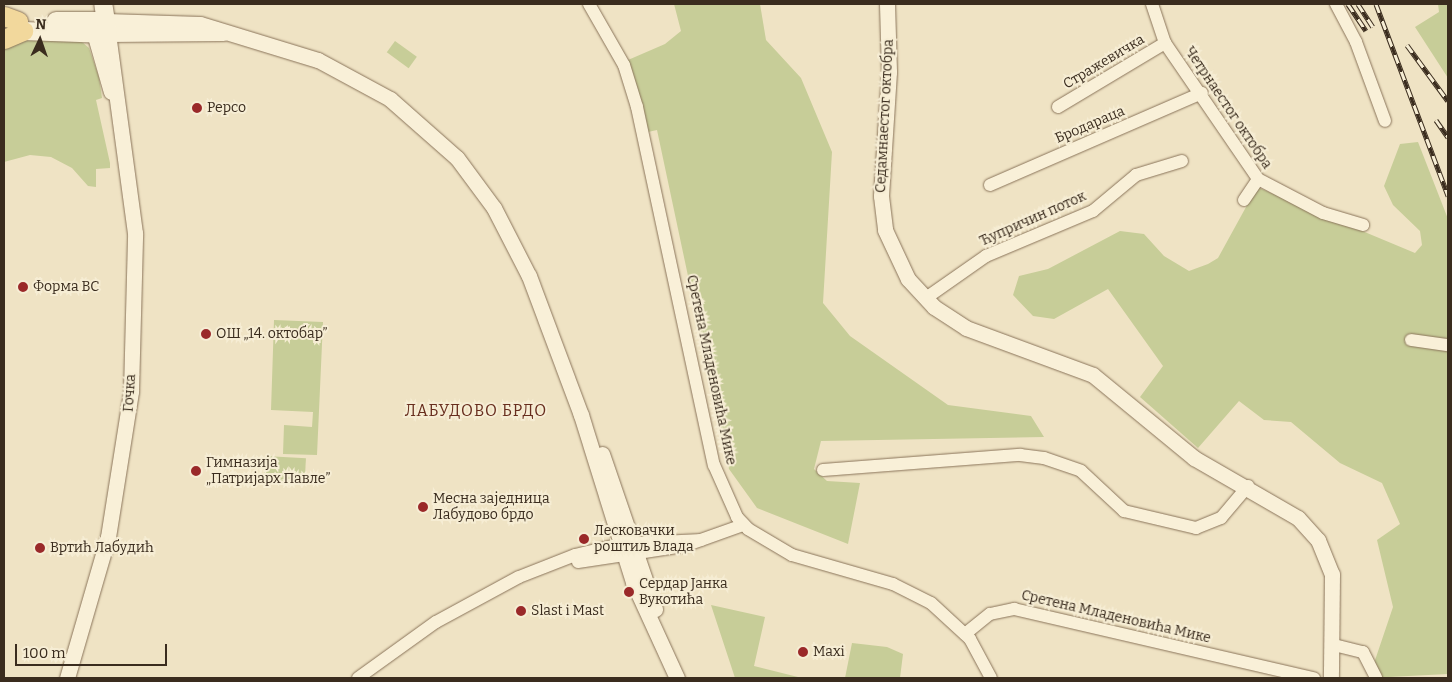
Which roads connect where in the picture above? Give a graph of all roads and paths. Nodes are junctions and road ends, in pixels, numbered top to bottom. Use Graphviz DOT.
graph roads {
  1 [pos="589,4"];
  2 [pos="888,4"];
  3 [pos="1152,4"];
  4 [pos="1336,4"];
  5 [pos="99,19"];
  6 [pos="10,24"];
  7 [pos="4,38"];
  8 [pos="1165,43"];
  9 [pos="1202,93"];
  10 [pos="1058,107"];
  11 [pos="1385,121"];
  12 [pos="1182,161"];
  13 [pos="1258,179"];
  14 [pos="990,185"];
  15 [pos="1244,200"];
  16 [pos="1363,224"];
  17 [pos="926,298"];
  18 [pos="1411,340"];
  19 [pos="1448,345"];
  20 [pos="823,470"];
  21 [pos="1248,486"];
  22 [pos="742,525"];
  23 [pos="629,548"];
  24 [pos="965,634"];
  25 [pos="1334,645"];
  26 [pos="67,678"];
  27 [pos="358,678"];
  28 [pos="676,678"];
  29 [pos="991,678"];
  30 [pos="1314,678"];
  31 [pos="1332,678"];
  32 [pos="1376,678"];
  1 -- 22 [label="street, Сретена Младеновића Мике"];
  2 -- 17 [label="street, Седамнаестог октобра"];
  3 -- 8 [label="street, Четрнаестог октобра"];
  4 -- 11 [label="street"];
  5 -- 6 [label="main road"];
  5 -- 23 [label="street"];
  5 -- 26 [label="street, Гочка"];
  6 -- 7 [label="main road"];
  8 -- 9 [label="street, Четрнаестог октобра"];
  8 -- 10 [label="street, Стражевичка"];
  9 -- 13 [label="street, Четрнаестог октобра"];
  9 -- 14 [label="street, Бродараца"];
  12 -- 17 [label="street, Ћупричин поток"];
  13 -- 15 [label="street"];
  13 -- 16 [label="street, Четрнаестог октобра"];
  17 -- 21 [label="street, Седамнаестог октобра"];
  18 -- 19 [label="street"];
  20 -- 21 [label="street"];
  21 -- 25 [label="street, Седамнаестог октобра"];
  22 -- 23 [label="street"];
  22 -- 24 [label="street"];
  23 -- 27 [label="street"];
  23 -- 28 [label="street"];
  24 -- 29 [label="street"];
  24 -- 30 [label="street, Сретена Младеновића Мике"];
  25 -- 31 [label="street, Седамнаестог октобра"];
  25 -- 32 [label="street"];
}
